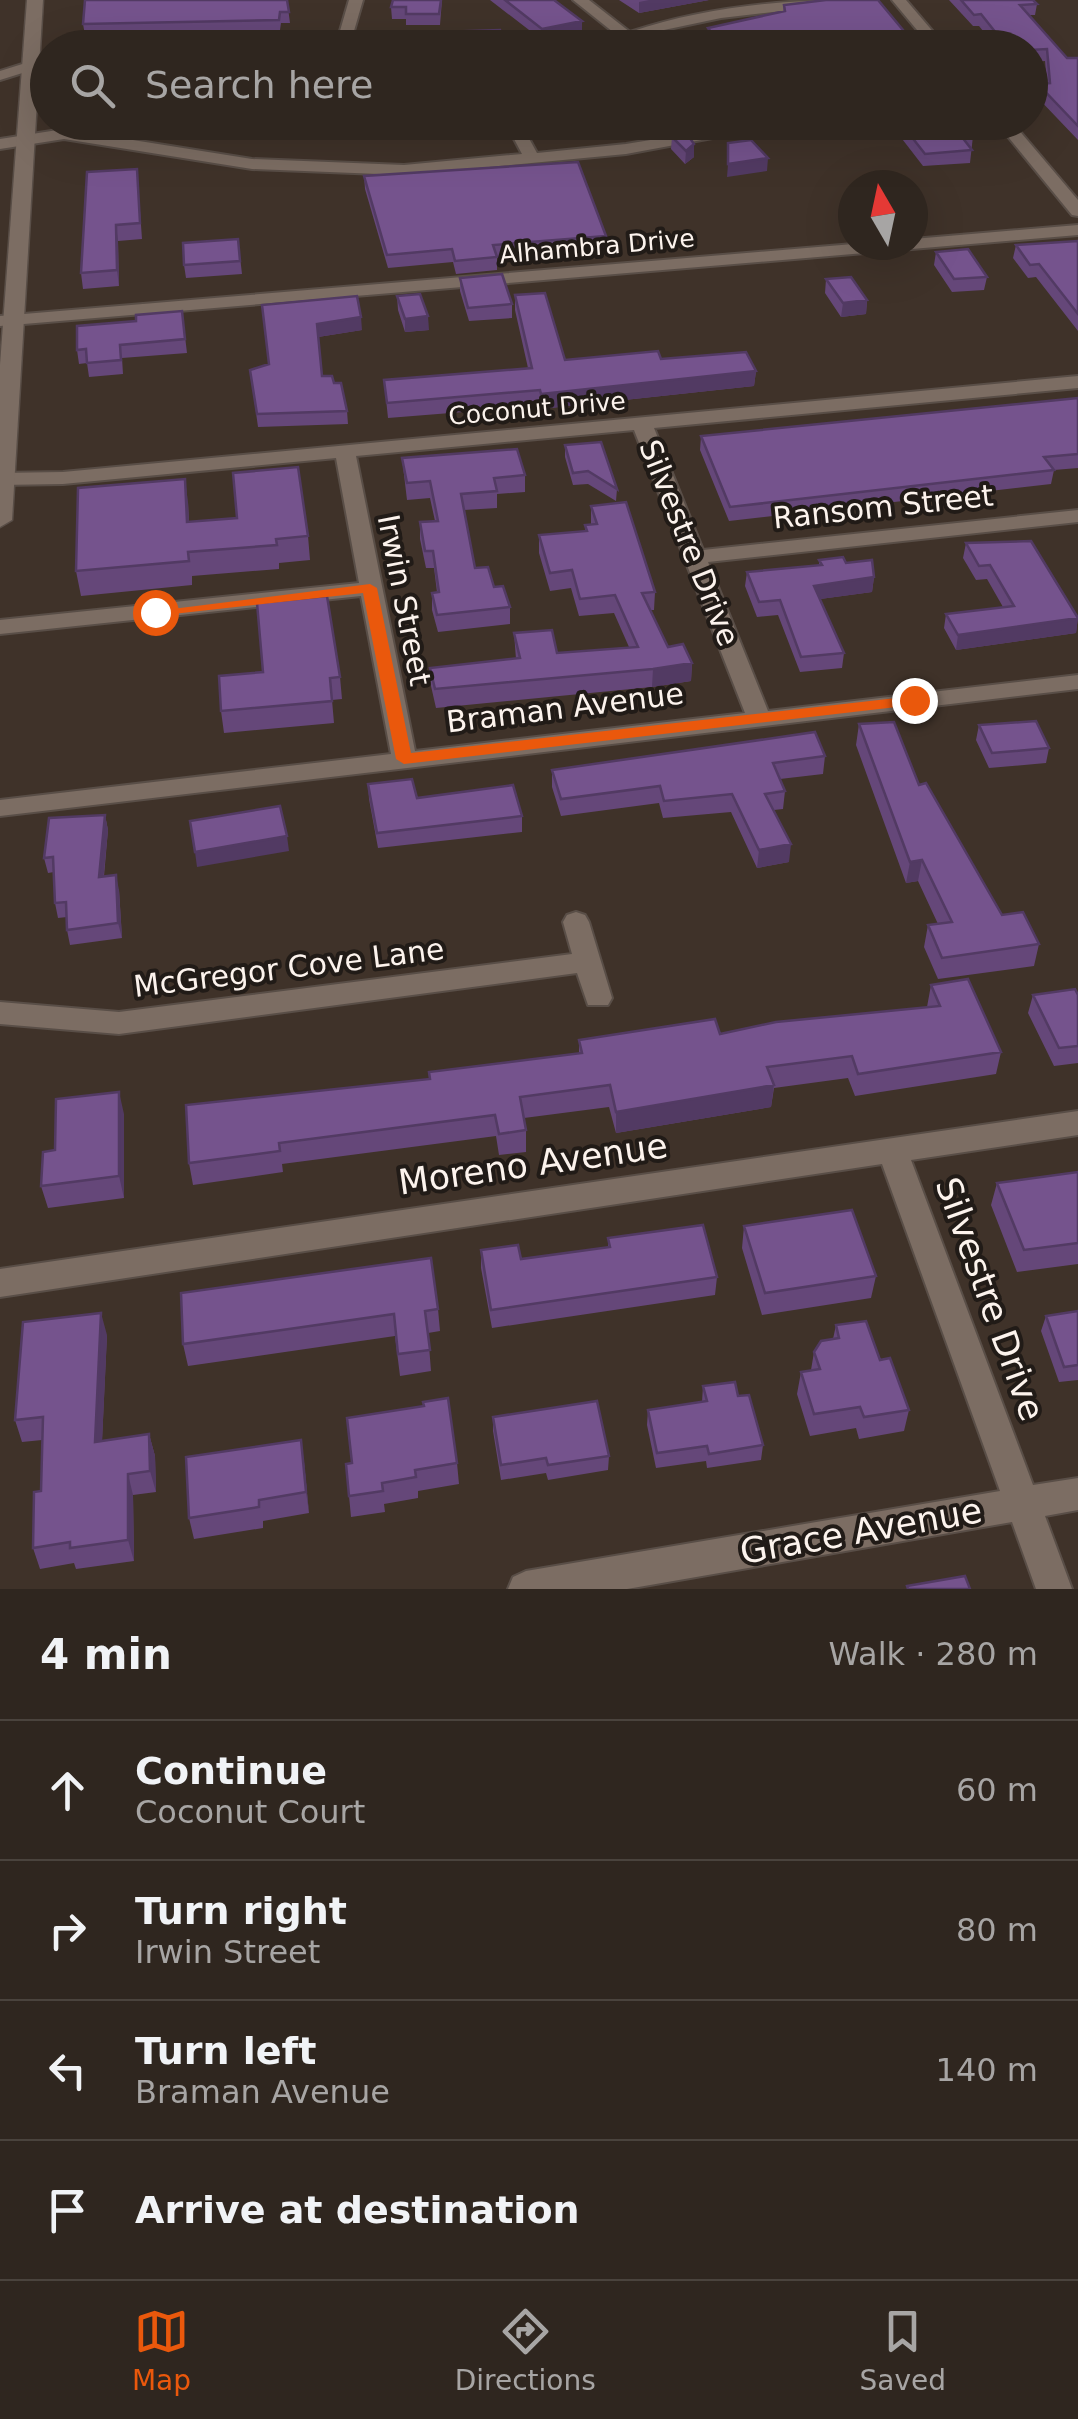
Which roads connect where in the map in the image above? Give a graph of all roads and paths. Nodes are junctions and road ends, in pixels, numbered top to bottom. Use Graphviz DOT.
graph roads {
  1 [pos="35,0"];
  2 [pos="356,0"];
  3 [pos="580,0"];
  4 [pos="844,0"];
  5 [pos="900,0"];
  6 [pos="37,30"];
  7 [pos="347,30"];
  8 [pos="619,30"];
  9 [pos="654,30"];
  10 [pos="925,30"];
  11 [pos="30,66"];
  12 [pos="0,76"];
  13 [pos="30,87"];
  14 [pos="99,140"];
  15 [pos="524,140"];
  16 [pos="697,140"];
  17 [pos="1021,140"];
  18 [pos="8,142"];
  19 [pos="533,159"];
  20 [pos="1078,210"];
  21 [pos="1078,230"];
  22 [pos="7,320"];
  23 [pos="1078,382"];
  24 [pos="642,424"];
  25 [pos="345,452"];
  26 [pos="1,479"];
  27 [pos="1078,516"];
  28 [pos="0,520"];
  29 [pos="694,557"];
  30 [pos="370,588"];
  31 [pos="0,627"];
  32 [pos="1078,682"];
  33 [pos="759,718"];
  34 [pos="404,759"];
  35 [pos="0,808"];
  36 [pos="576,922"];
  37 [pos="587,962"];
  38 [pos="598,998"];
  39 [pos="0,1013"];
  40 [pos="1078,1123"];
  41 [pos="892,1150"];
  42 [pos="0,1282"];
  43 [pos="1078,1494"];
  44 [pos="1023,1503"];
  45 [pos="526,1589"];
  46 [pos="1054,1589"];
  1 -- 6 [label="main road"];
  2 -- 7 [label="street"];
  3 -- 8 [label="street"];
  4 -- 9 [label="street"];
  5 -- 10 [label="street"];
  11 -- 12 [label="street"];
  13 -- 18 [label="main road"];
  14 -- 19 [label="street"];
  15 -- 19 [label="street"];
  16 -- 19 [label="street"];
  17 -- 20 [label="street"];
  18 -- 22 [label="main road"];
  21 -- 22 [label="street, Alhambra Drive"];
  22 -- 26 [label="main road"];
  23 -- 24 [label="street, Coconut Drive"];
  24 -- 25 [label="street, Coconut Drive"];
  24 -- 29 [label="street, Silvestre Drive"];
  25 -- 26 [label="street, Coconut Drive"];
  25 -- 30 [label="street, Irwin Street"];
  26 -- 28 [label="main road"];
  27 -- 29 [label="street, Ransom Street"];
  29 -- 33 [label="street, Silvestre Drive"];
  30 -- 31 [label="street"];
  30 -- 34 [label="street, Irwin Street"];
  32 -- 33 [label="street, Braman Avenue"];
  33 -- 34 [label="street, Braman Avenue"];
  34 -- 35 [label="street, Braman Avenue"];
  36 -- 37 [label="street"];
  37 -- 38 [label="street"];
  37 -- 39 [label="street, McGregor Cove Lane"];
  40 -- 41 [label="street, Moreno Avenue"];
  41 -- 42 [label="street, Moreno Avenue"];
  41 -- 44 [label="street, Silvestre Drive"];
  43 -- 44 [label="street, Grace Avenue"];
  44 -- 45 [label="street, Grace Avenue"];
  44 -- 46 [label="street, Silvestre Drive"];
}
